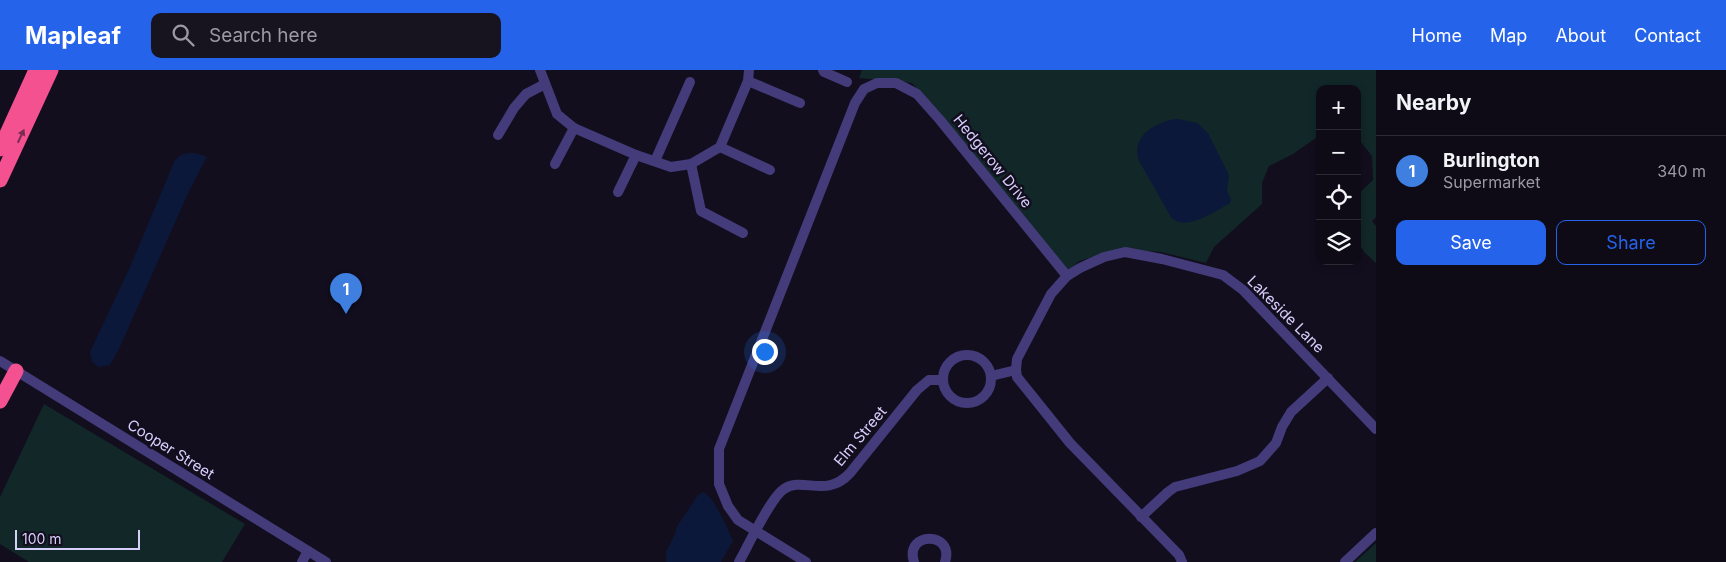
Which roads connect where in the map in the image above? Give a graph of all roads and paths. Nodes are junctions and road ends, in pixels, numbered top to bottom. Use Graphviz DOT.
graph roads {
  1 [pos="36,70"];
  2 [pos="51,70"];
  3 [pos="540,70"];
  4 [pos="748,70"];
  5 [pos="823,70"];
  6 [pos="748,81"];
  7 [pos="690,82"];
  8 [pos="847,82"];
  9 [pos="545,84"];
  10 [pos="800,103"];
  11 [pos="574,128"];
  12 [pos="498,135"];
  13 [pos="1,144"];
  14 [pos="720,148"];
  15 [pos="636,155"];
  16 [pos="655,161"];
  17 [pos="554,164"];
  18 [pos="690,164"];
  19 [pos="770,170"];
  20 [pos="0,180"];
  21 [pos="618,192"];
  22 [pos="743,233"];
  23 [pos="1068,276"];
  24 [pos="0,362"];
  25 [pos="1016,370"];
  26 [pos="16,371"];
  27 [pos="991,376"];
  28 [pos="1328,378"];
  29 [pos="943,380"];
  30 [pos="0,401"];
  31 [pos="1376,428"];
  32 [pos="1141,517"];
  33 [pos="756,532"];
  34 [pos="1376,533"];
  35 [pos="308,551"];
  36 [pos="302,562"];
  37 [pos="326,562"];
  38 [pos="739,562"];
  39 [pos="806,562"];
  40 [pos="914,562"];
  41 [pos="945,562"];
  42 [pos="1182,562"];
  43 [pos="1345,562"];
  1 -- 13 [label="highway"];
  20 -- 2 [label="highway, one-way"];
  3 -- 9 [label="street"];
  4 -- 6 [label="street"];
  5 -- 8 [label="street"];
  6 -- 10 [label="street"];
  6 -- 14 [label="street"];
  7 -- 16 [label="street"];
  9 -- 11 [label="street"];
  9 -- 12 [label="street"];
  11 -- 15 [label="street"];
  11 -- 17 [label="street"];
  14 -- 18 [label="street"];
  14 -- 19 [label="street"];
  15 -- 16 [label="street"];
  15 -- 21 [label="street"];
  16 -- 18 [label="street"];
  18 -- 22 [label="street"];
  23 -- 25 [label="street"];
  23 -- 28 [label="street, Lakeside Lane"];
  23 -- 33 [label="street, Hedgerow Drive"];
  24 -- 26 [label="street, Cooper Street"];
  25 -- 27 [label="street"];
  25 -- 32 [label="street"];
  26 -- 30 [label="highway"];
  26 -- 35 [label="street, Cooper Street"];
  27 -- 29 [label="street"];
  27 -- 29 [label="street"];
  28 -- 31 [label="street, Lakeside Lane"];
  28 -- 32 [label="street"];
  29 -- 33 [label="street, Elm Street"];
  32 -- 42 [label="street"];
  33 -- 38 [label="street, Elm Street"];
  33 -- 39 [label="street, Hedgerow Drive"];
  34 -- 43 [label="street"];
  35 -- 36 [label="street"];
  35 -- 37 [label="street, Cooper Street"];
  40 -- 41 [label="street"];
}
